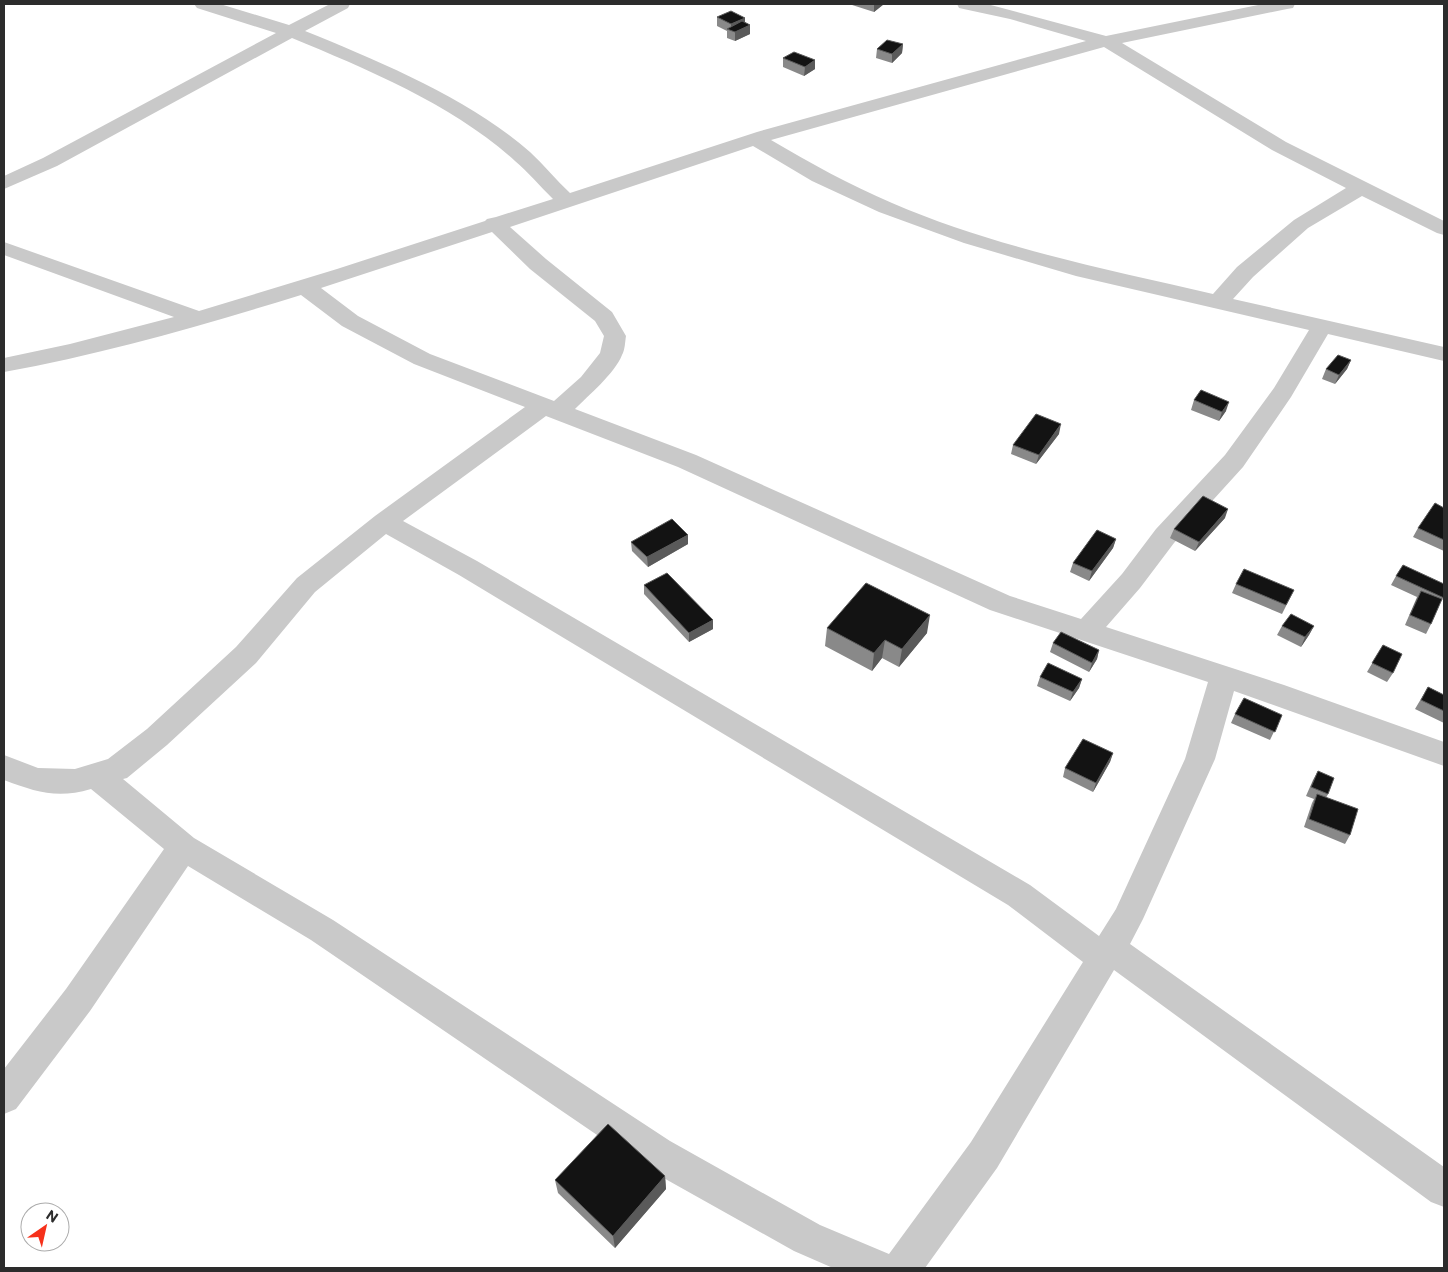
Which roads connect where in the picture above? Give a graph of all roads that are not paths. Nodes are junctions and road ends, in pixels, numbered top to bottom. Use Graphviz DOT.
graph roads {
  1 [pos="203,4"];
  2 [pos="342,4"];
  3 [pos="965,4"];
  4 [pos="1287,4"];
  5 [pos="292,32"];
  6 [pos="1106,42"];
  7 [pos="755,139"];
  8 [pos="4,183"];
  9 [pos="1362,187"];
  10 [pos="565,200"];
  11 [pos="494,224"];
  12 [pos="1444,229"];
  13 [pos="4,248"];
  14 [pos="304,286"];
  15 [pos="1218,302"];
  16 [pos="198,318"];
  17 [pos="1322,326"];
  18 [pos="1444,354"];
  19 [pos="4,365"];
  20 [pos="550,409"];
  21 [pos="384,522"];
  22 [pos="1086,631"];
  23 [pos="1224,677"];
  24 [pos="1444,754"];
  25 [pos="4,767"];
  26 [pos="96,775"];
  27 [pos="183,846"];
  28 [pos="1106,953"];
  29 [pos="4,1097"];
  30 [pos="1444,1189"];
  31 [pos="877,1268"];
  32 [pos="902,1268"];
  1 -- 5 [label="street"];
  2 -- 5 [label="street"];
  3 -- 6 [label="street"];
  4 -- 6 [label="street"];
  5 -- 8 [label="street"];
  5 -- 10 [label="street"];
  6 -- 7 [label="street"];
  6 -- 9 [label="street"];
  7 -- 10 [label="street"];
  7 -- 15 [label="street"];
  9 -- 12 [label="street"];
  9 -- 15 [label="street"];
  10 -- 11 [label="street"];
  11 -- 14 [label="street"];
  11 -- 20 [label="street"];
  13 -- 16 [label="street"];
  14 -- 16 [label="street"];
  14 -- 20 [label="street"];
  15 -- 17 [label="street"];
  16 -- 19 [label="street"];
  17 -- 18 [label="street"];
  17 -- 22 [label="street"];
  20 -- 21 [label="street"];
  20 -- 22 [label="street"];
  21 -- 26 [label="street"];
  21 -- 28 [label="street"];
  22 -- 23 [label="street"];
  23 -- 24 [label="street"];
  23 -- 28 [label="street"];
  25 -- 26 [label="street"];
  26 -- 27 [label="street"];
  27 -- 29 [label="street"];
  27 -- 31 [label="street"];
  28 -- 30 [label="street"];
  28 -- 32 [label="street"];
}
